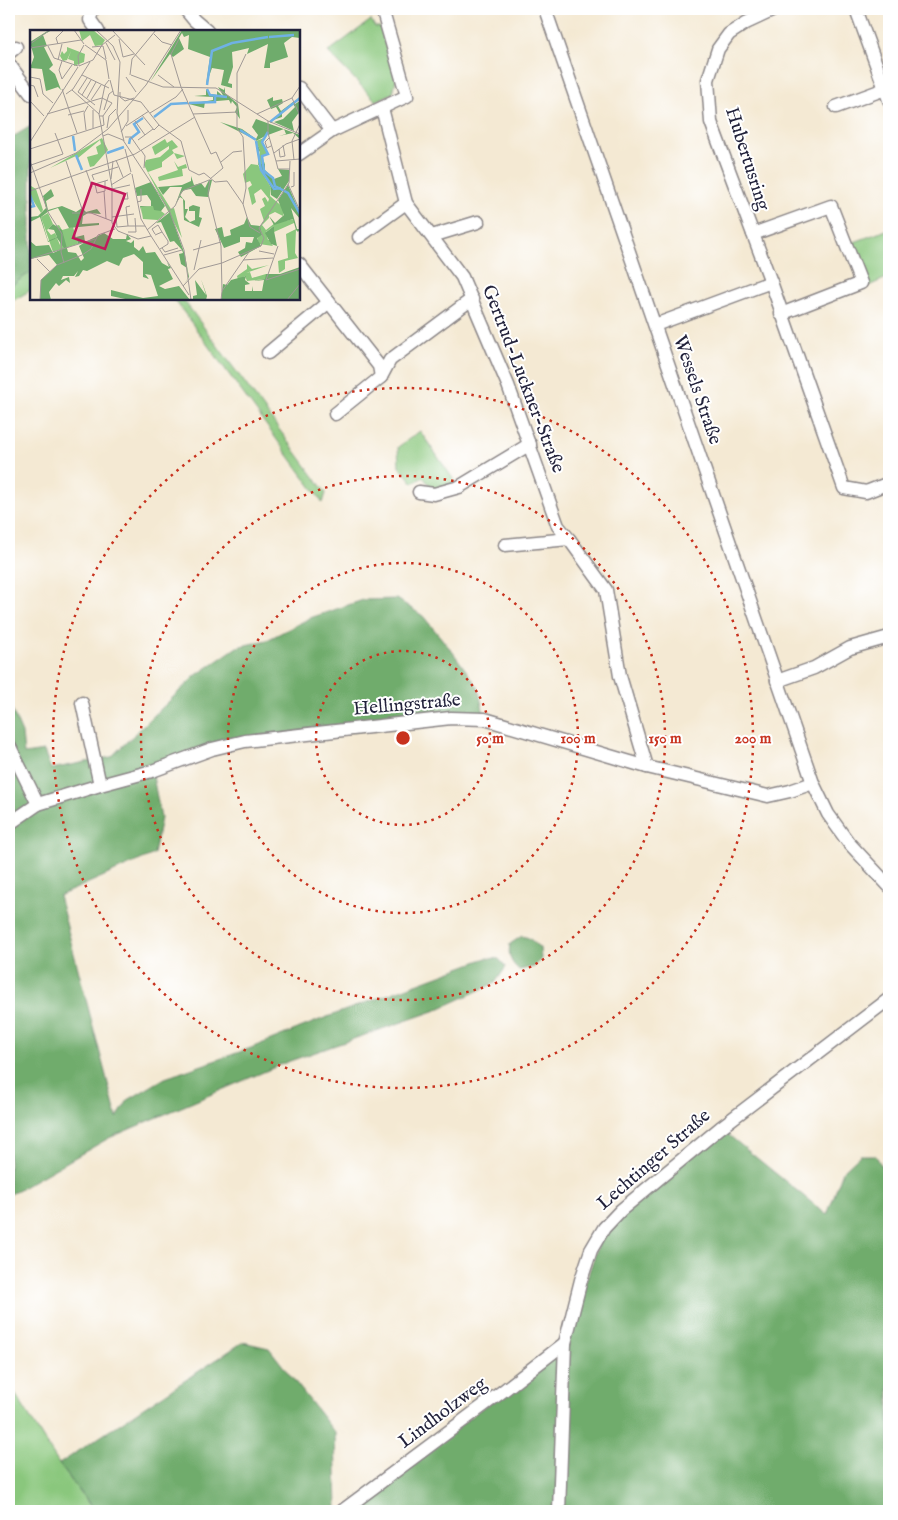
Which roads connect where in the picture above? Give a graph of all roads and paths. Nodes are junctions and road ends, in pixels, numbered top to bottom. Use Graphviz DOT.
graph roads {
  1 [pos="92,9"];
  2 [pos="185,9"];
  3 [pos="382,9"];
  4 [pos="546,9"];
  5 [pos="776,9"];
  6 [pos="856,9"];
  7 [pos="97,30"];
  8 [pos="206,30"];
  9 [pos="9,64"];
  10 [pos="300,89"];
  11 [pos="30,93"];
  12 [pos="887,94"];
  13 [pos="384,107"];
  14 [pos="836,107"];
  15 [pos="332,131"];
  16 [pos="300,153"];
  17 [pos="406,203"];
  18 [pos="478,222"];
  19 [pos="753,234"];
  20 [pos="432,236"];
  21 [pos="359,238"];
  22 [pos="300,265"];
  23 [pos="771,282"];
  24 [pos="472,299"];
  25 [pos="329,302"];
  26 [pos="781,314"];
  27 [pos="655,325"];
  28 [pos="268,353"];
  29 [pos="381,377"];
  30 [pos="335,414"];
  31 [pos="530,444"];
  32 [pos="889,483"];
  33 [pos="419,492"];
  34 [pos="569,539"];
  35 [pos="505,544"];
  36 [pos="889,637"];
  37 [pos="777,681"];
  38 [pos="82,703"];
  39 [pos="9,745"];
  40 [pos="647,767"];
  41 [pos="813,783"];
  42 [pos="100,785"];
  43 [pos="38,804"];
  44 [pos="9,824"];
  45 [pos="889,886"];
  46 [pos="889,999"];
  47 [pos="565,1343"];
  48 [pos="342,1511"];
  49 [pos="559,1511"];
  1 -- 7 [label="street"];
  2 -- 8 [label="street"];
  3 -- 13 [label="street"];
  4 -- 27 [label="street, Wessels Straße"];
  5 -- 19 [label="street, Hubertusring"];
  6 -- 12 [label="street"];
  9 -- 11 [label="street"];
  10 -- 15 [label="street"];
  12 -- 14 [label="street"];
  13 -- 15 [label="street"];
  13 -- 17 [label="street, Gertrud-Luckner-Straße"];
  15 -- 16 [label="street"];
  17 -- 20 [label="street, Gertrud-Luckner-Straße"];
  17 -- 21 [label="street"];
  18 -- 20 [label="street"];
  19 -- 23 [label="street, Hubertusring"];
  19 -- 26 [label="street, Hubertusring"];
  20 -- 24 [label="street, Gertrud-Luckner-Straße"];
  22 -- 25 [label="street"];
  23 -- 26 [label="street, Hubertusring"];
  23 -- 27 [label="street"];
  24 -- 29 [label="street"];
  24 -- 31 [label="street, Gertrud-Luckner-Straße"];
  25 -- 28 [label="street"];
  25 -- 29 [label="street"];
  26 -- 32 [label="street, Hubertusring"];
  27 -- 37 [label="street, Wessels Straße"];
  29 -- 30 [label="street"];
  31 -- 33 [label="street"];
  31 -- 34 [label="street, Gertrud-Luckner-Straße"];
  34 -- 35 [label="street"];
  34 -- 40 [label="street, Gertrud-Luckner-Straße"];
  36 -- 37 [label="street"];
  37 -- 41 [label="street, Wessels Straße"];
  38 -- 42 [label="street"];
  39 -- 43 [label="street"];
  40 -- 41 [label="street, Hellingstraße"];
  40 -- 42 [label="street, Hellingstraße"];
  41 -- 45 [label="street, Wessels Straße"];
  42 -- 43 [label="street, Hellingstraße"];
  43 -- 44 [label="street, Hellingstraße"];
  46 -- 47 [label="street, Lechtinger Straße"];
  47 -- 48 [label="street, Lindholzweg"];
  47 -- 49 [label="street, Lechtinger Straße"];
}
